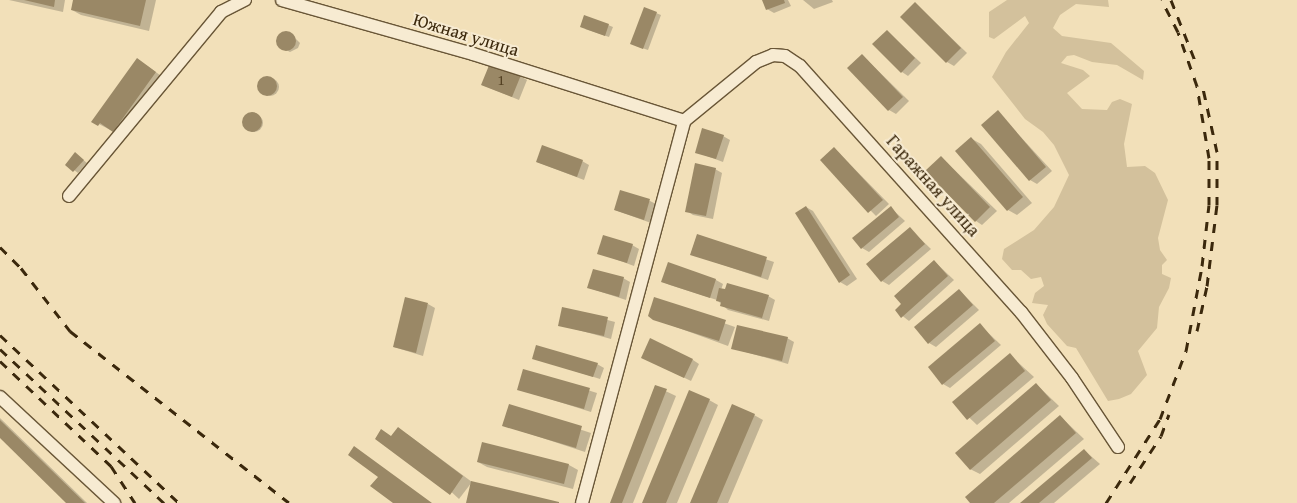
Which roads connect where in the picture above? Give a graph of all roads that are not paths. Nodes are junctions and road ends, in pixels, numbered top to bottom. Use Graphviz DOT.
graph roads {
  1 [pos="245,0"];
  2 [pos="282,0"];
  3 [pos="684,121"];
  4 [pos="69,196"];
  5 [pos="0,397"];
  6 [pos="1118,447"];
  7 [pos="114,503"];
  8 [pos="582,503"];
  1 -- 4 [label="street"];
  2 -- 3 [label="street, Южная улица"];
  3 -- 6 [label="street, Гаражная улица"];
  3 -- 8 [label="street"];
  5 -- 7 [label="street"];
}
